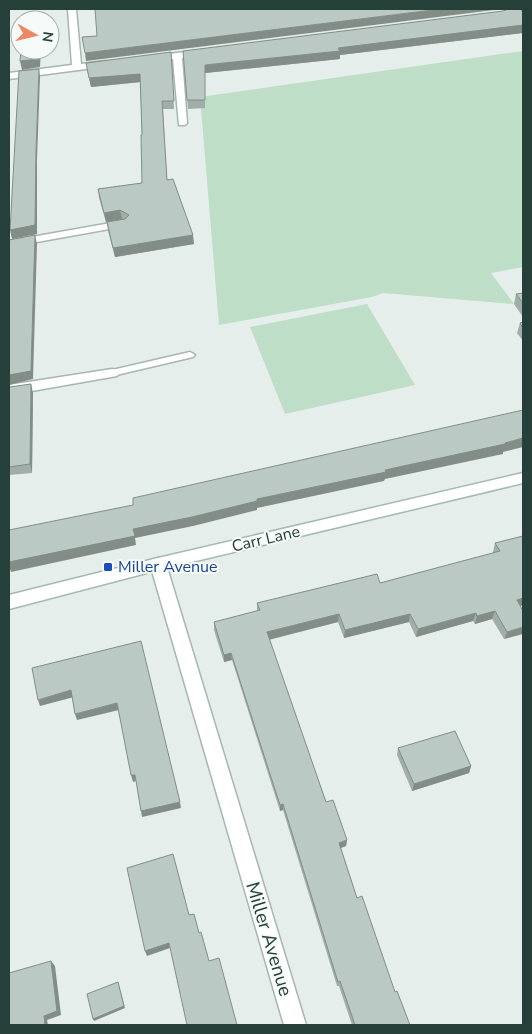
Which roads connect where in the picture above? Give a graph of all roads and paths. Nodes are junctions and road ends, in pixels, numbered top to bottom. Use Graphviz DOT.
graph roads {
  1 [pos="72,9"];
  2 [pos="216,51"];
  3 [pos="177,56"];
  4 [pos="141,60"];
  5 [pos="113,64"];
  6 [pos="77,68"];
  7 [pos="9,76"];
  8 [pos="182,123"];
  9 [pos="122,224"];
  10 [pos="9,244"];
  11 [pos="190,355"];
  12 [pos="112,372"];
  13 [pos="9,390"];
  14 [pos="523,478"];
  15 [pos="158,564"];
  16 [pos="9,602"];
  17 [pos="295,1025"];
  1 -- 6 [label="street"];
  2 -- 3 [label="street"];
  3 -- 4 [label="street"];
  3 -- 8 [label="street"];
  5 -- 6 [label="street"];
  6 -- 7 [label="street"];
  9 -- 10 [label="street"];
  11 -- 12 [label="lane"];
  12 -- 13 [label="street"];
  14 -- 15 [label="street, Carr Lane"];
  15 -- 16 [label="street, Carr Lane"];
  15 -- 17 [label="street, Miller Avenue"];
}
